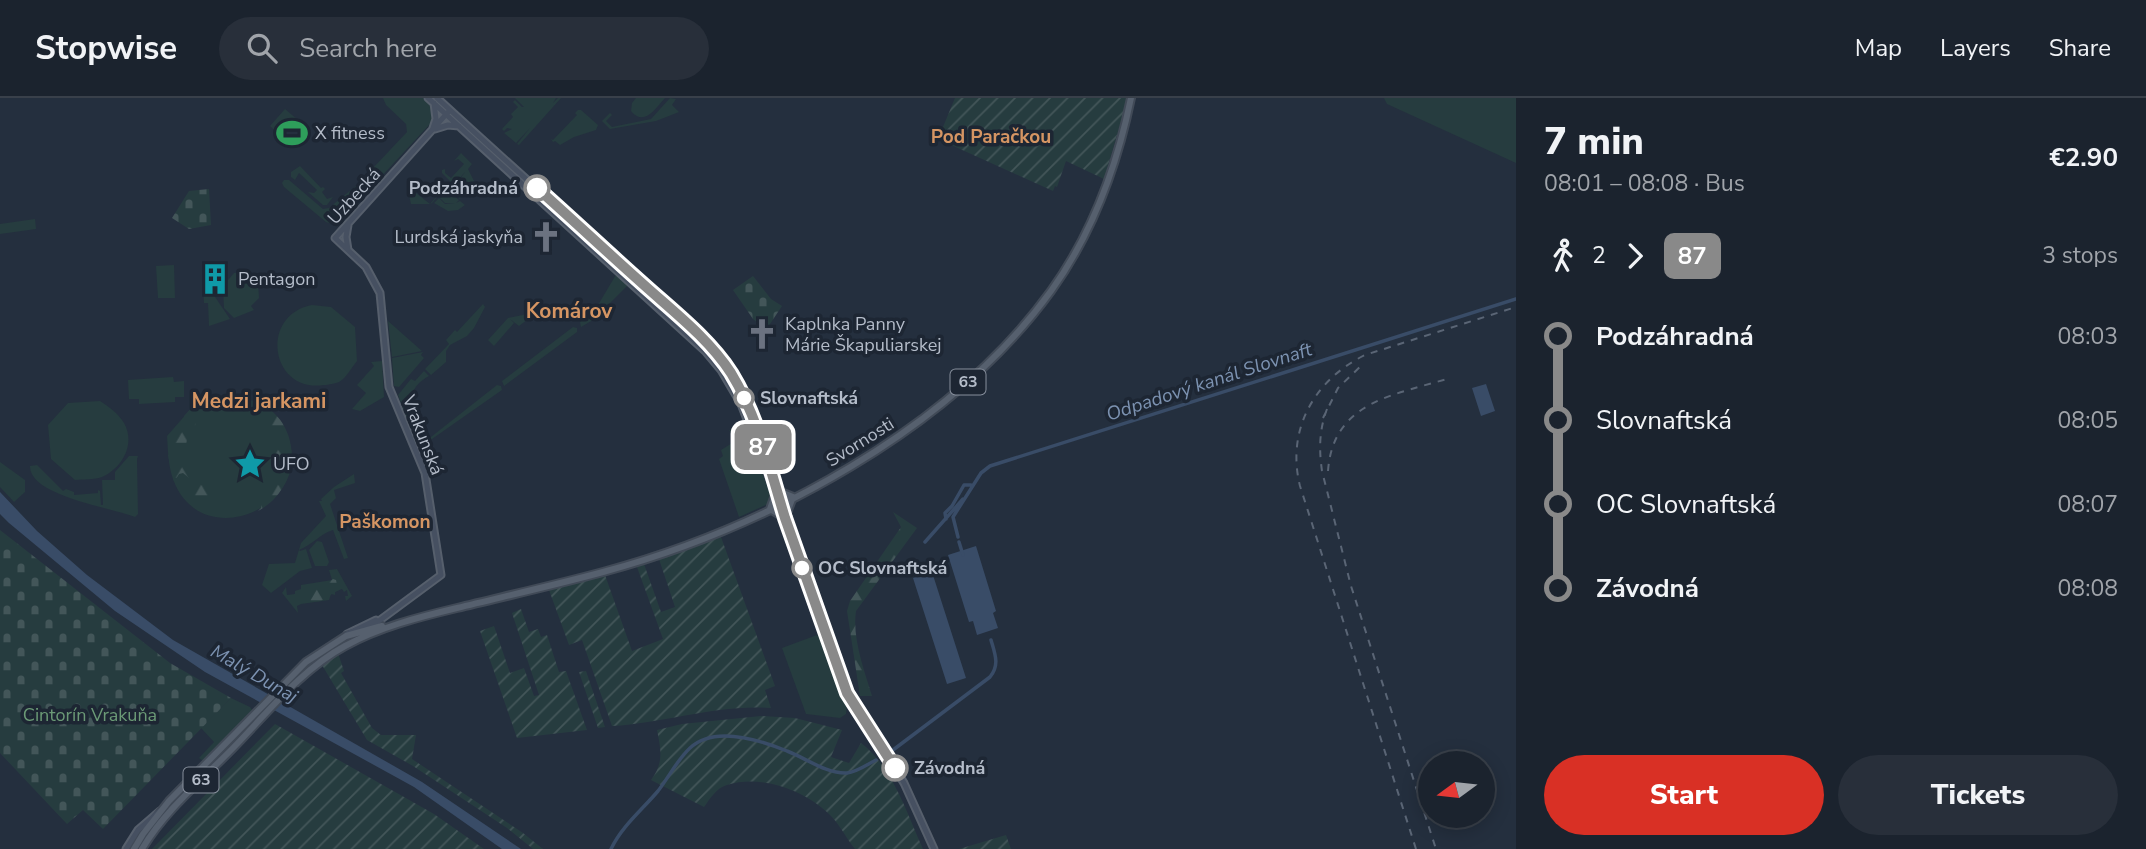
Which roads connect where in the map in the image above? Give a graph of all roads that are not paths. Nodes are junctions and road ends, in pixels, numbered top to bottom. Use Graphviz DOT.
graph roads {
  1 [pos="1131,98"];
  2 [pos="433,100"];
  3 [pos="448,112"];
  4 [pos="459,126"];
  5 [pos="432,131"];
  6 [pos="348,223"];
  7 [pos="335,238"];
  8 [pos="348,250"];
  9 [pos="776,493"];
  10 [pos="793,497"];
  11 [pos="780,504"];
  12 [pos="770,509"];
  13 [pos="785,518"];
  14 [pos="382,617"];
  15 [pos="401,623"];
  16 [pos="386,625"];
  17 [pos="365,631"];
  18 [pos="345,636"];
  19 [pos="345,646"];
  20 [pos="160,811"];
  21 [pos="127,849"];
  22 [pos="134,849"];
  23 [pos="142,849"];
  24 [pos="934,849"];
  1 -- 10 [label="main road, Svornosti / 63"];
  2 -- 3 [label="main road"];
  2 -- 5 [label="main road"];
  3 -- 4 [label="main road"];
  3 -- 5 [label="main road, Uzbecká"];
  3 -- 9 [label="main road"];
  4 -- 5 [label="main road"];
  4 -- 9 [label="main road"];
  5 -- 6 [label="main road, Uzbecká"];
  6 -- 7 [label="main road, Uzbecká"];
  6 -- 8 [label="main road"];
  7 -- 8 [label="main road, Vrakunská"];
  8 -- 14 [label="main road, Vrakunská"];
  9 -- 10 [label="main road"];
  9 -- 11 [label="main road"];
  9 -- 12 [label="main road"];
  10 -- 11 [label="main road, Svornosti / 63"];
  10 -- 13 [label="main road"];
  11 -- 12 [label="main road, Svornosti / 63"];
  11 -- 13 [label="main road"];
  12 -- 13 [label="main road"];
  12 -- 15 [label="main road, Svornosti / 63"];
  13 -- 24 [label="main road"];
  14 -- 16 [label="main road"];
  14 -- 17 [label="main road"];
  14 -- 18 [label="main road"];
  15 -- 16 [label="main road, Svornosti / 63"];
  15 -- 19 [label="main road, Svornosti / 63"];
  16 -- 17 [label="main road, Svornosti / 63"];
  17 -- 18 [label="main road, 63"];
  17 -- 19 [label="main road"];
  18 -- 20 [label="main road, 63"];
  19 -- 23 [label="main road, 63"];
  20 -- 21 [label="main road"];
  20 -- 22 [label="main road, 63"];
}
